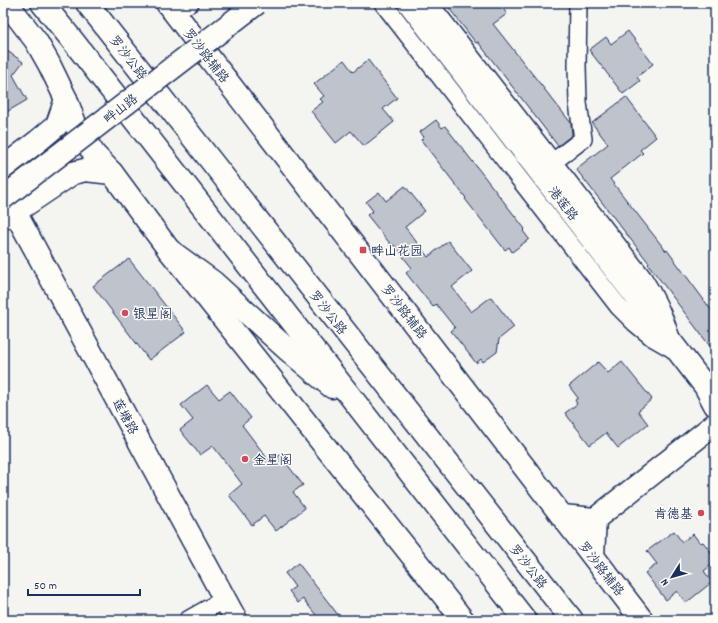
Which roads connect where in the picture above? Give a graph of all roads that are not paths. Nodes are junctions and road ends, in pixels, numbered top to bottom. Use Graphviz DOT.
graph roads {
  1 [pos="7,3"];
  2 [pos="25,3"];
  3 [pos="42,3"];
  4 [pos="87,3"];
  5 [pos="257,3"];
  6 [pos="264,3"];
  7 [pos="383,3"];
  8 [pos="409,3"];
  9 [pos="429,3"];
  10 [pos="578,3"];
  11 [pos="176,5"];
  12 [pos="72,40"];
  13 [pos="210,58"];
  14 [pos="66,99"];
  15 [pos="553,162"];
  16 [pos="3,169"];
  17 [pos="112,173"];
  18 [pos="20,185"];
  19 [pos="7,210"];
  20 [pos="169,250"];
  21 [pos="679,353"];
  22 [pos="715,405"];
  23 [pos="359,407"];
  24 [pos="715,424"];
  25 [pos="562,516"];
  26 [pos="595,519"];
  27 [pos="593,556"];
  28 [pos="225,599"];
  29 [pos="188,620"];
  30 [pos="236,620"];
  31 [pos="462,620"];
  32 [pos="525,620"];
  33 [pos="572,620"];
  34 [pos="642,620"];
  1 -- 14 [label="main road"];
  2 -- 12 [label="main road"];
  3 -- 12 [label="main road"];
  4 -- 33 [label="main road, 罗沙公路"];
  5 -- 18 [label="main road, 畔山路, bridge"];
  6 -- 13 [label="street"];
  7 -- 21 [label="street"];
  8 -- 21 [label="main road, 港莲路"];
  9 -- 15 [label="street"];
  10 -- 15 [label="street"];
  11 -- 13 [label="main road, 罗沙路辅路"];
  12 -- 23 [label="main road"];
  13 -- 25 [label="main road, 罗沙路辅路"];
  14 -- 16 [label="main road"];
  14 -- 17 [label="main road"];
  15 -- 21 [label="street"];
  16 -- 18 [label="street"];
  17 -- 19 [label="main road"];
  17 -- 20 [label="main road"];
  18 -- 19 [label="main road, 畔山路, bridge"];
  19 -- 28 [label="main road, 莲塘路"];
  20 -- 23 [label="main road"];
  20 -- 31 [label="main road"];
  21 -- 22 [label="main road, 港莲路"];
  23 -- 32 [label="main road"];
  24 -- 26 [label="main road"];
  25 -- 26 [label="main road"];
  25 -- 27 [label="main road, 罗沙路辅路"];
  26 -- 27 [label="main road"];
  27 -- 34 [label="main road, 罗沙路辅路"];
  28 -- 29 [label="street"];
  28 -- 30 [label="main road, 莲塘路"];
}
